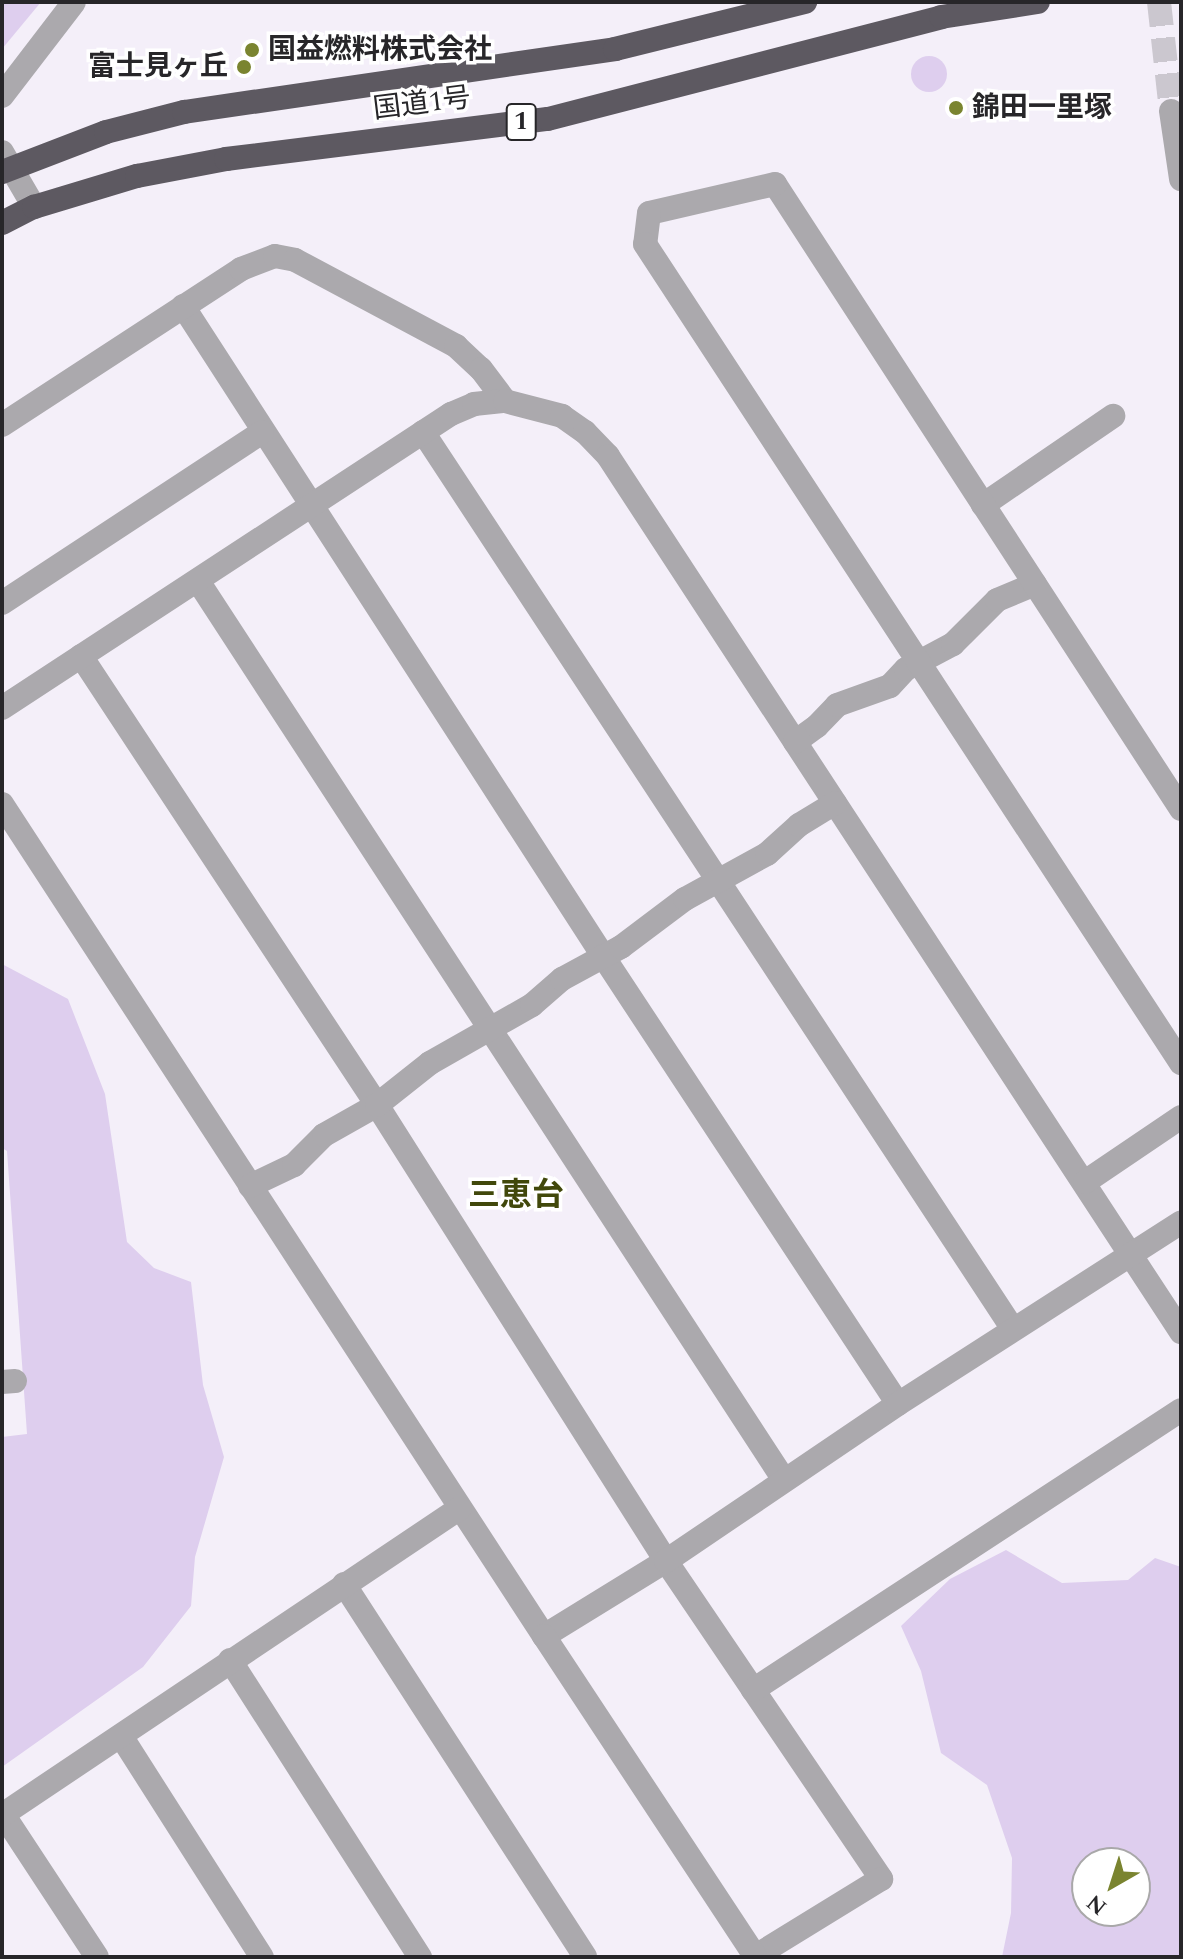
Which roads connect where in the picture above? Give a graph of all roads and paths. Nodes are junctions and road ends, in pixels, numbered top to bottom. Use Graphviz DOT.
graph roads {
  1 [pos="74,2"];
  2 [pos="805,2"];
  3 [pos="1038,2"];
  4 [pos="2,96"];
  5 [pos="1171,111"];
  6 [pos="5,164"];
  7 [pos="1181,179"];
  8 [pos="34,207"];
  9 [pos="2,223"];
  10 [pos="183,306"];
  11 [pos="505,401"];
  12 [pos="1113,416"];
  13 [pos="2,425"];
  14 [pos="262,432"];
  15 [pos="423,432"];
  16 [pos="983,505"];
  17 [pos="312,507"];
  18 [pos="198,581"];
  19 [pos="1035,584"];
  20 [pos="2,603"];
  21 [pos="81,656"];
  22 [pos="918,661"];
  23 [pos="2,708"];
  24 [pos="795,742"];
  25 [pos="835,803"];
  26 [pos="2,804"];
  27 [pos="1181,809"];
  28 [pos="718,882"];
  29 [pos="603,956"];
  30 [pos="489,1031"];
  31 [pos="1181,1063"];
  32 [pos="377,1105"];
  33 [pos="1181,1117"];
  34 [pos="1085,1182"];
  35 [pos="250,1186"];
  36 [pos="1181,1222"];
  37 [pos="1132,1254"];
  38 [pos="1013,1329"];
  39 [pos="1181,1332"];
  40 [pos="898,1404"];
  41 [pos="1181,1410"];
  42 [pos="784,1480"];
  43 [pos="460,1508"];
  44 [pos="666,1561"];
  45 [pos="344,1584"];
  46 [pos="544,1636"];
  47 [pos="230,1660"];
  48 [pos="753,1690"];
  49 [pos="121,1736"];
  50 [pos="3,1814"];
  51 [pos="97,1957"];
  52 [pos="262,1957"];
  53 [pos="420,1957"];
  54 [pos="585,1957"];
  55 [pos="755,1957"];
  1 -- 4 [label="street"];
  2 -- 6 [label="highway, 国道1号 / 1"];
  3 -- 8 [label="highway, 国道1号 / 1"];
  5 -- 7 [label="street"];
  6 -- 8 [label="street"];
  8 -- 9 [label="highway, 国道1号 / 1"];
  10 -- 11 [label="street"];
  10 -- 13 [label="street"];
  10 -- 14 [label="street"];
  11 -- 15 [label="street"];
  11 -- 24 [label="street"];
  12 -- 16 [label="street"];
  14 -- 17 [label="street"];
  14 -- 20 [label="street"];
  15 -- 17 [label="street"];
  15 -- 28 [label="street"];
  16 -- 19 [label="street"];
  16 -- 22 [label="street"];
  17 -- 18 [label="street"];
  17 -- 29 [label="street"];
  18 -- 21 [label="street"];
  18 -- 30 [label="street"];
  19 -- 22 [label="street"];
  19 -- 27 [label="street"];
  21 -- 23 [label="street"];
  21 -- 32 [label="street"];
  22 -- 24 [label="street"];
  22 -- 31 [label="street"];
  24 -- 25 [label="street"];
  25 -- 28 [label="street"];
  25 -- 34 [label="street"];
  26 -- 35 [label="street"];
  28 -- 29 [label="street"];
  28 -- 38 [label="street"];
  29 -- 30 [label="street"];
  29 -- 40 [label="street"];
  30 -- 32 [label="street"];
  30 -- 42 [label="street"];
  32 -- 35 [label="street"];
  32 -- 44 [label="street"];
  33 -- 34 [label="street"];
  34 -- 37 [label="street"];
  35 -- 43 [label="street"];
  36 -- 37 [label="street"];
  37 -- 38 [label="street"];
  37 -- 39 [label="street"];
  38 -- 40 [label="street"];
  40 -- 42 [label="street"];
  41 -- 48 [label="street"];
  42 -- 44 [label="street"];
  43 -- 45 [label="street"];
  43 -- 46 [label="street"];
  44 -- 46 [label="street"];
  44 -- 48 [label="street"];
  45 -- 47 [label="street"];
  45 -- 54 [label="street"];
  46 -- 55 [label="street"];
  47 -- 49 [label="street"];
  47 -- 53 [label="street"];
  48 -- 55 [label="street"];
  49 -- 50 [label="street"];
  49 -- 52 [label="street"];
  50 -- 51 [label="street"];
}
